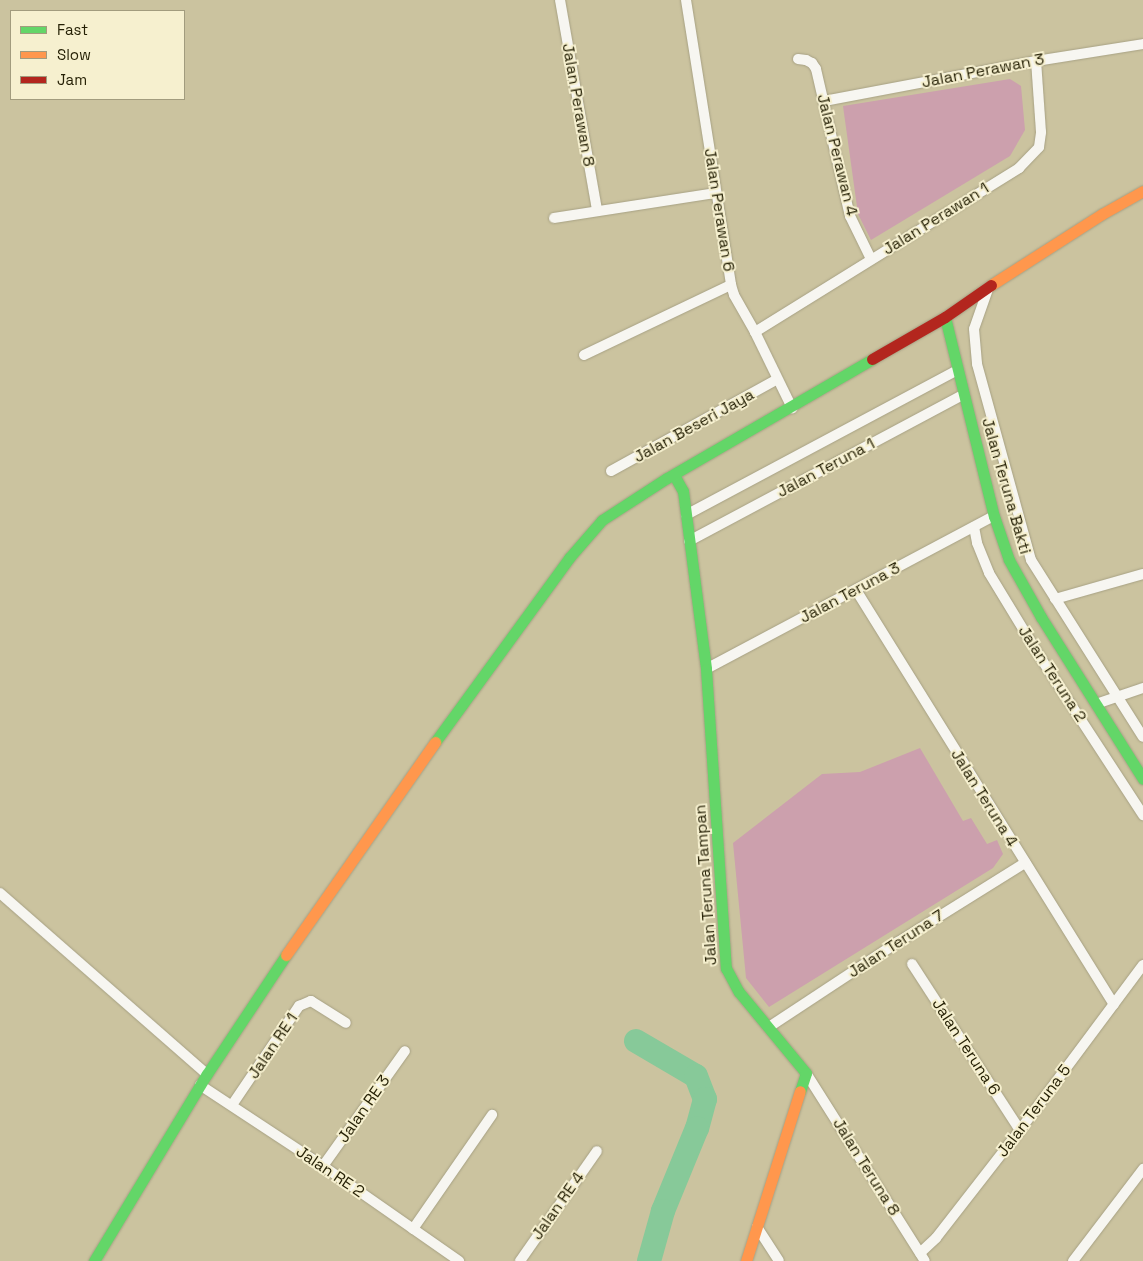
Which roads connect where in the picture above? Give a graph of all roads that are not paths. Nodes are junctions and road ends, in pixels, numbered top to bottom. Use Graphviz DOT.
graph roads {
  1 [pos="560,0"];
  2 [pos="686,0"];
  3 [pos="1143,44"];
  4 [pos="798,59"];
  5 [pos="1036,61"];
  6 [pos="824,101"];
  7 [pos="1143,191"];
  8 [pos="716,193"];
  9 [pos="597,210"];
  10 [pos="554,218"];
  11 [pos="872,259"];
  12 [pos="731,285"];
  13 [pos="988,288"];
  14 [pos="945,318"];
  15 [pos="755,332"];
  16 [pos="584,355"];
  17 [pos="957,370"];
  18 [pos="776,380"];
  19 [pos="964,394"];
  20 [pos="792,408"];
  21 [pos="611,471"];
  22 [pos="674,474"];
  23 [pos="686,515"];
  24 [pos="994,516"];
  25 [pos="974,527"];
  26 [pos="689,541"];
  27 [pos="1143,574"];
  28 [pos="856,590"];
  29 [pos="1055,599"];
  30 [pos="706,669"];
  31 [pos="1143,688"];
  32 [pos="1118,696"];
  33 [pos="1096,704"];
  34 [pos="1143,737"];
  35 [pos="1143,779"];
  36 [pos="1143,815"];
  37 [pos="1025,864"];
  38 [pos="0,894"];
  39 [pos="912,964"];
  40 [pos="1143,965"];
  41 [pos="1114,1004"];
  42 [pos="346,1023"];
  43 [pos="769,1027"];
  44 [pos="405,1051"];
  45 [pos="806,1073"];
  46 [pos="207,1074"];
  47 [pos="200,1086"];
  48 [pos="232,1105"];
  49 [pos="492,1115"];
  50 [pos="1020,1130"];
  51 [pos="597,1151"];
  52 [pos="323,1166"];
  53 [pos="1143,1169"];
  54 [pos="757,1227"];
  55 [pos="413,1229"];
  56 [pos="923,1257"];
  57 [pos="94,1261"];
  58 [pos="459,1261"];
  59 [pos="520,1261"];
  60 [pos="746,1261"];
  61 [pos="779,1261"];
  62 [pos="1073,1261"];
  1 -- 9 [label="street, Jalan Perawan 8"];
  2 -- 8 [label="street, Jalan Perawan 6"];
  3 -- 5 [label="street, Jalan Perawan 3"];
  4 -- 6 [label="street, Jalan Perawan 4"];
  5 -- 6 [label="street, Jalan Perawan 3"];
  5 -- 11 [label="street, Jalan Perawan 1"];
  6 -- 11 [label="street, Jalan Perawan 4"];
  7 -- 13 [label="street"];
  8 -- 9 [label="street"];
  8 -- 12 [label="street, Jalan Perawan 6"];
  9 -- 10 [label="street"];
  11 -- 15 [label="street, Jalan Perawan 1"];
  12 -- 15 [label="street, Jalan Perawan 6"];
  12 -- 16 [label="street"];
  13 -- 14 [label="street"];
  13 -- 29 [label="street"];
  14 -- 17 [label="street, Jalan Teruna Bakti"];
  14 -- 20 [label="street"];
  15 -- 18 [label="street, Jalan Perawan 6"];
  17 -- 19 [label="street, Jalan Teruna Bakti"];
  17 -- 23 [label="street"];
  18 -- 20 [label="street, Jalan Perawan 6"];
  18 -- 21 [label="street, Jalan Beseri Jaya"];
  19 -- 24 [label="street, Jalan Teruna Bakti"];
  19 -- 26 [label="street, Jalan Teruna 1"];
  20 -- 22 [label="street"];
  22 -- 23 [label="street, Jalan Teruna Tampan"];
  22 -- 46 [label="street"];
  23 -- 26 [label="street, Jalan Teruna Tampan"];
  24 -- 25 [label="street, Jalan Teruna 3"];
  24 -- 33 [label="street, Jalan Teruna Bakti"];
  25 -- 28 [label="street, Jalan Teruna 3"];
  25 -- 36 [label="street, Jalan Teruna 2"];
  26 -- 30 [label="street, Jalan Teruna Tampan"];
  27 -- 29 [label="street"];
  28 -- 30 [label="street, Jalan Teruna 3"];
  28 -- 37 [label="street, Jalan Teruna 4"];
  29 -- 32 [label="street"];
  30 -- 43 [label="street, Jalan Teruna Tampan"];
  31 -- 32 [label="street"];
  32 -- 33 [label="street"];
  32 -- 34 [label="street"];
  33 -- 35 [label="street, Jalan Teruna Bakti"];
  37 -- 41 [label="street, Jalan Teruna 4"];
  37 -- 43 [label="street, Jalan Teruna 7"];
  38 -- 46 [label="street"];
  39 -- 50 [label="street, Jalan Teruna 6"];
  40 -- 41 [label="street, Jalan Teruna 5"];
  41 -- 50 [label="street, Jalan Teruna 5"];
  42 -- 48 [label="street, Jalan RE 1"];
  43 -- 45 [label="street, Jalan Teruna Tampan"];
  44 -- 52 [label="street, Jalan RE 3"];
  45 -- 54 [label="street"];
  45 -- 56 [label="street, Jalan Teruna 8"];
  46 -- 47 [label="street"];
  47 -- 48 [label="street, Jalan RE 2"];
  47 -- 57 [label="street"];
  48 -- 52 [label="street, Jalan RE 2"];
  49 -- 55 [label="street"];
  50 -- 56 [label="street, Jalan Teruna 5"];
  51 -- 59 [label="street, Jalan RE 4"];
  52 -- 55 [label="street, Jalan RE 2"];
  53 -- 62 [label="street"];
  54 -- 60 [label="street"];
  54 -- 61 [label="street"];
  55 -- 58 [label="street, Jalan RE 2"];
}
